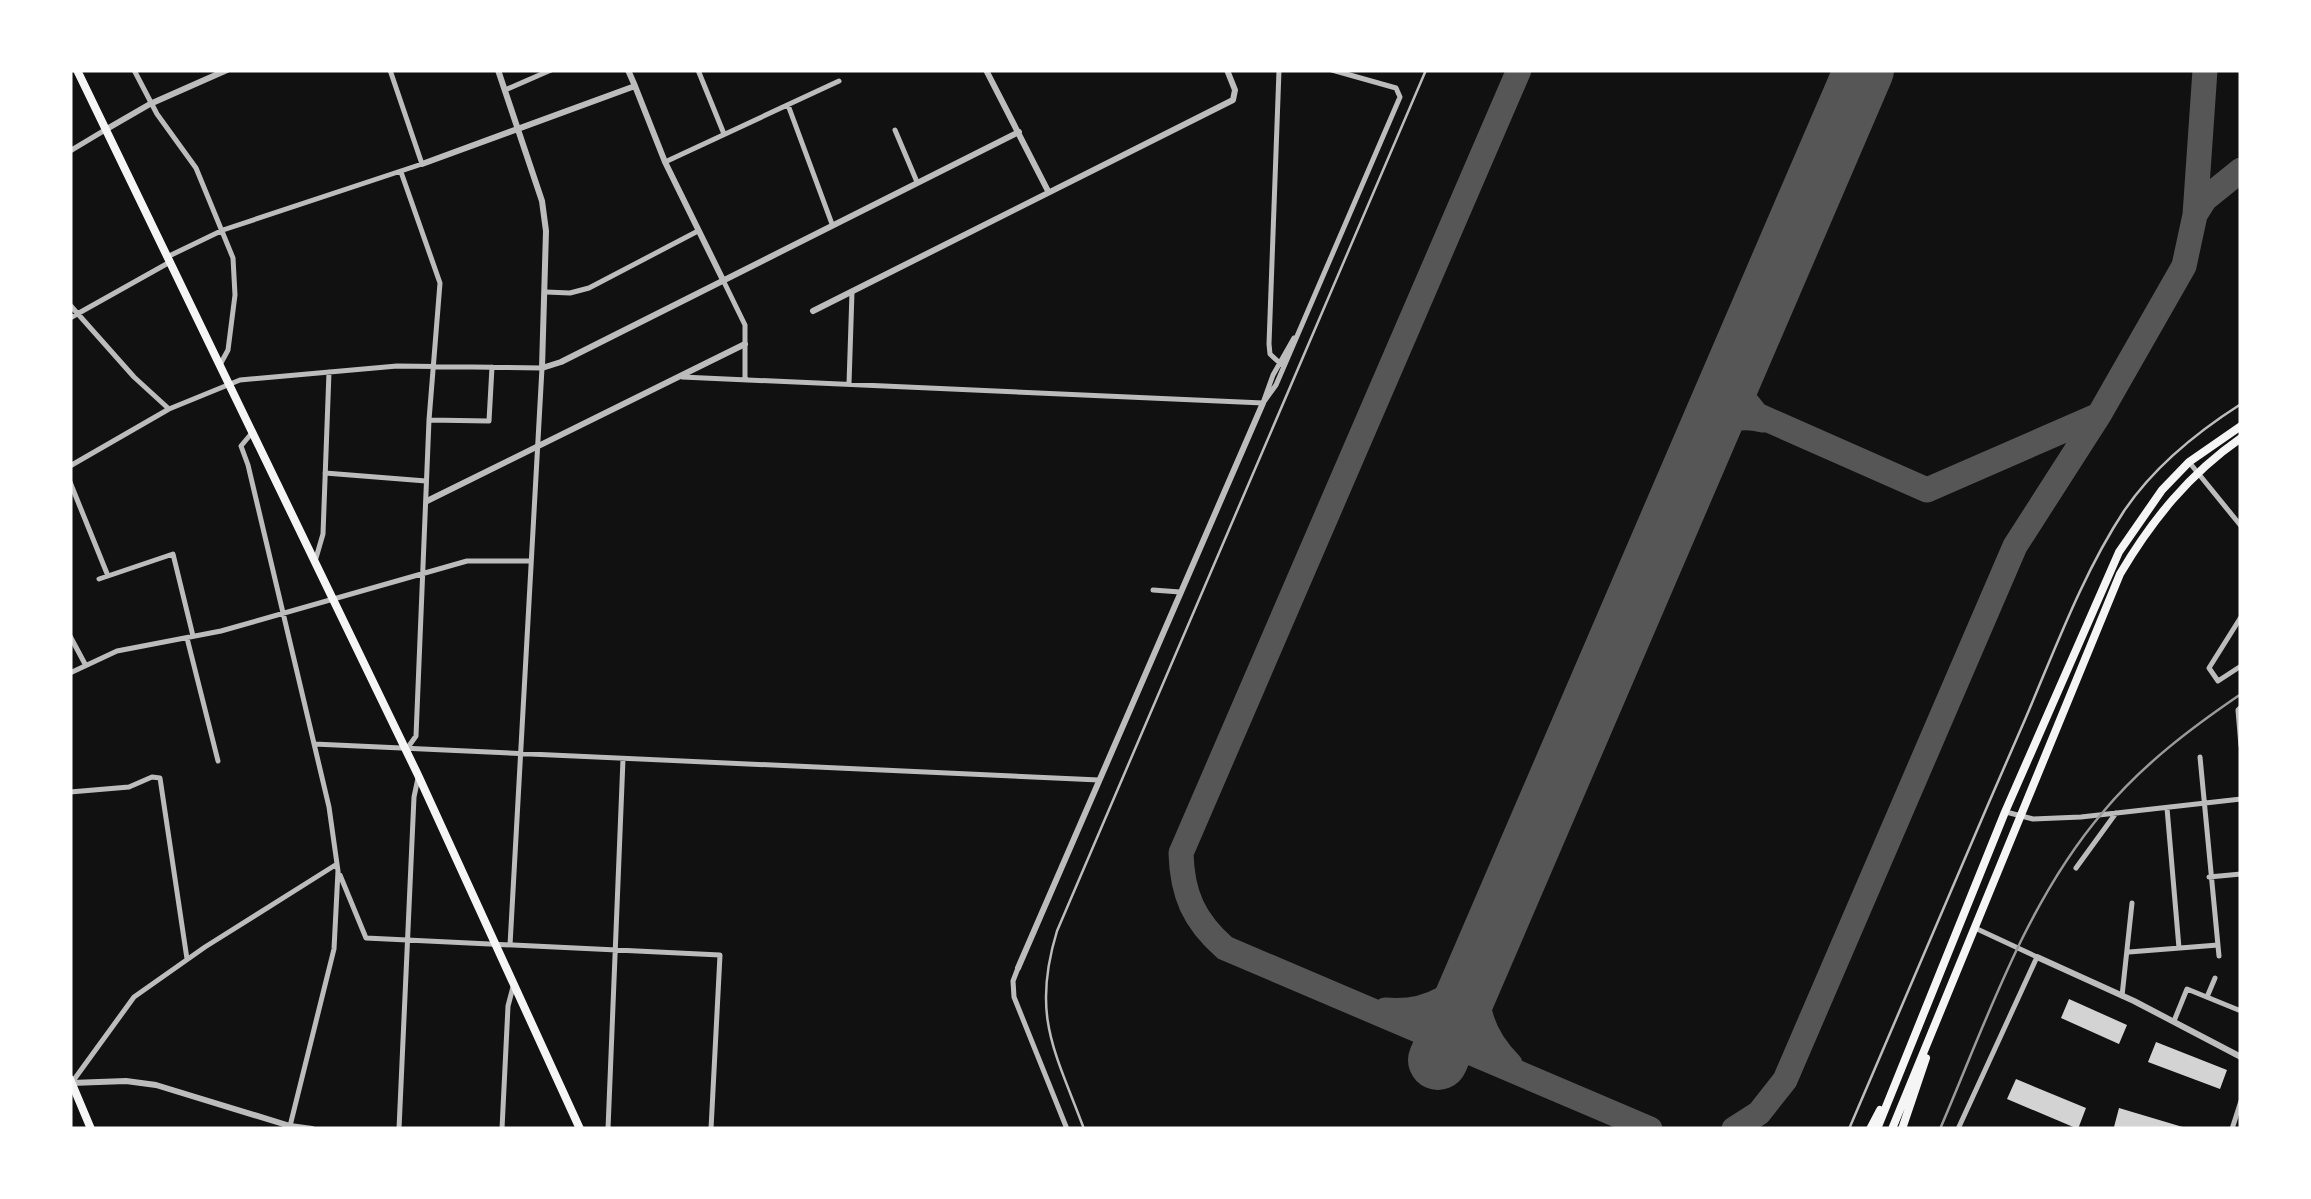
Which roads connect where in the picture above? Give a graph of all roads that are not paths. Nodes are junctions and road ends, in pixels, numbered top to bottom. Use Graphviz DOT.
graph roads {
  1 [pos="77,70"];
  2 [pos="134,70"];
  3 [pos="227,70"];
  4 [pos="390,70"];
  5 [pos="498,70"];
  6 [pos="551,70"];
  7 [pos="628,70"];
  8 [pos="698,70"];
  9 [pos="986,70"];
  10 [pos="1227,70"];
  11 [pos="1279,70"];
  12 [pos="1332,70"];
  13 [pos="1426,70"];
  14 [pos="839,82"];
  15 [pos="634,86"];
  16 [pos="505,90"];
  17 [pos="150,104"];
  18 [pos="788,104"];
  19 [pos="105,130"];
  20 [pos="895,130"];
  21 [pos="519,131"];
  22 [pos="1018,132"];
  23 [pos="724,134"];
  24 [pos="70,151"];
  25 [pos="666,162"];
  26 [pos="422,164"];
  27 [pos="400,172"];
  28 [pos="918,182"];
  29 [pos="1048,191"];
  30 [pos="832,224"];
  31 [pos="224,230"];
  32 [pos="700,230"];
  33 [pos="169,260"];
  34 [pos="723,280"];
  35 [pos="852,291"];
  36 [pos="546,292"];
  37 [pos="70,304"];
  38 [pos="813,310"];
  39 [pos="78,313"];
  40 [pos="70,318"];
  41 [pos="745,344"];
  42 [pos="220,365"];
  43 [pos="1282,365"];
  44 [pos="432,366"];
  45 [pos="492,366"];
  46 [pos="542,368"];
  47 [pos="329,372"];
  48 [pos="678,377"];
  49 [pos="745,380"];
  50 [pos="228,383"];
  51 [pos="850,384"];
  52 [pos="1264,403"];
  53 [pos="2241,404"];
  54 [pos="169,410"];
  55 [pos="429,420"];
  56 [pos="2241,426"];
  57 [pos="253,433"];
  58 [pos="2241,438"];
  59 [pos="538,446"];
  60 [pos="2189,462"];
  61 [pos="70,466"];
  62 [pos="2199,472"];
  63 [pos="326,473"];
  64 [pos="426,481"];
  65 [pos="70,482"];
  66 [pos="427,501"];
  67 [pos="2241,526"];
  68 [pos="315,561"];
  69 [pos="530,561"];
  70 [pos="424,572"];
  71 [pos="108,576"];
  72 [pos="99,579"];
  73 [pos="1153,590"];
  74 [pos="1181,592"];
  75 [pos="333,599"];
  76 [pos="283,614"];
  77 [pos="2241,617"];
  78 [pos="70,636"];
  79 [pos="190,637"];
  80 [pos="85,664"];
  81 [pos="2241,666"];
  82 [pos="70,673"];
  83 [pos="2241,708"];
  84 [pos="314,744"];
  85 [pos="2241,746"];
  86 [pos="406,750"];
  87 [pos="521,754"];
  88 [pos="2200,757"];
  89 [pos="218,760"];
  90 [pos="623,760"];
  91 [pos="418,775"];
  92 [pos="1100,780"];
  93 [pos="70,792"];
  94 [pos="2241,799"];
  95 [pos="2204,803"];
  96 [pos="2167,808"];
  97 [pos="2005,812"];
  98 [pos="2116,813"];
  99 [pos="2019,815"];
  100 [pos="338,868"];
  101 [pos="2076,868"];
  102 [pos="2241,874"];
  103 [pos="2210,876"];
  104 [pos="2132,903"];
  105 [pos="1973,927"];
  106 [pos="409,940"];
  107 [pos="496,944"];
  108 [pos="510,945"];
  109 [pos="2218,945"];
  110 [pos="2179,948"];
  111 [pos="615,951"];
  112 [pos="2128,952"];
  113 [pos="2219,956"];
  114 [pos="2036,958"];
  115 [pos="187,959"];
  116 [pos="1018,968"];
  117 [pos="2215,978"];
  118 [pos="514,984"];
  119 [pos="2122,996"];
  120 [pos="2207,997"];
  121 [pos="1944,1001"];
  122 [pos="2241,1011"];
  123 [pos="2174,1021"];
  124 [pos="2241,1057"];
  125 [pos="70,1082"];
  126 [pos="2241,1101"];
  127 [pos="2239,1112"];
  128 [pos="290,1128"];
  129 [pos="91,1129"];
  130 [pos="312,1129"];
  131 [pos="399,1129"];
  132 [pos="502,1129"];
  133 [pos="580,1129"];
  134 [pos="608,1129"];
  135 [pos="711,1129"];
  136 [pos="1068,1129"];
  137 [pos="1084,1129"];
  138 [pos="1849,1129"];
  139 [pos="1874,1129"];
  140 [pos="1892,1129"];
  141 [pos="1902,1129"];
  142 [pos="1958,1129"];
  143 [pos="2232,1129"];
  1 -- 19 [label="main road"];
  2 -- 17 [label="street"];
  3 -- 17 [label="street"];
  4 -- 26 [label="street"];
  5 -- 16 [label="street"];
  6 -- 16 [label="street"];
  7 -- 15 [label="street"];
  8 -- 23 [label="street"];
  9 -- 22 [label="street"];
  10 -- 29 [label="street"];
  11 -- 43 [label="street"];
  12 -- 43 [label="street"];
  13 -- 137 [label="lane"];
  14 -- 18 [label="street"];
  15 -- 21 [label="street"];
  15 -- 25 [label="street"];
  16 -- 21 [label="street"];
  17 -- 19 [label="street"];
  17 -- 31 [label="street"];
  18 -- 23 [label="street"];
  18 -- 30 [label="street"];
  19 -- 24 [label="street"];
  19 -- 33 [label="main road"];
  20 -- 28 [label="street"];
  21 -- 26 [label="street"];
  21 -- 36 [label="street"];
  22 -- 28 [label="street"];
  22 -- 29 [label="street"];
  23 -- 25 [label="street"];
  25 -- 32 [label="street"];
  26 -- 27 [label="street"];
  27 -- 31 [label="street"];
  27 -- 44 [label="street"];
  28 -- 30 [label="street"];
  29 -- 35 [label="street"];
  30 -- 34 [label="street"];
  31 -- 33 [label="street"];
  31 -- 42 [label="street"];
  32 -- 34 [label="street"];
  32 -- 36 [label="street"];
  33 -- 39 [label="street"];
  33 -- 42 [label="main road"];
  34 -- 41 [label="street"];
  34 -- 46 [label="street"];
  35 -- 38 [label="street"];
  35 -- 51 [label="street"];
  36 -- 46 [label="street"];
  37 -- 39 [label="street"];
  39 -- 40 [label="street"];
  39 -- 54 [label="street"];
  41 -- 48 [label="street"];
  41 -- 49 [label="street"];
  42 -- 50 [label="main road"];
  43 -- 52 [label="street"];
  44 -- 45 [label="street"];
  44 -- 47 [label="street"];
  44 -- 55 [label="street"];
  45 -- 46 [label="street"];
  45 -- 55 [label="street"];
  46 -- 59 [label="street"];
  47 -- 50 [label="street"];
  47 -- 63 [label="street"];
  48 -- 49 [label="street"];
  48 -- 59 [label="street"];
  49 -- 51 [label="street"];
  50 -- 54 [label="street"];
  50 -- 57 [label="main road"];
  51 -- 52 [label="street"];
  52 -- 74 [label="street"];
  53 -- 138 [label="lane"];
  54 -- 61 [label="street"];
  55 -- 64 [label="street"];
  56 -- 60 [label="main road"];
  57 -- 68 [label="main road"];
  57 -- 76 [label="street"];
  58 -- 62 [label="main road"];
  59 -- 66 [label="street"];
  59 -- 69 [label="street"];
  60 -- 62 [label="street"];
  60 -- 97 [label="main road"];
  62 -- 67 [label="street"];
  62 -- 99 [label="main road"];
  63 -- 64 [label="street"];
  63 -- 68 [label="street"];
  64 -- 66 [label="street"];
  65 -- 71 [label="street"];
  66 -- 70 [label="street"];
  68 -- 75 [label="main road"];
  69 -- 70 [label="street"];
  69 -- 87 [label="street"];
  70 -- 75 [label="street"];
  70 -- 86 [label="street"];
  71 -- 72 [label="street"];
  71 -- 79 [label="street"];
  73 -- 74 [label="street"];
  74 -- 92 [label="street"];
  75 -- 76 [label="street"];
  75 -- 86 [label="main road"];
  76 -- 79 [label="street"];
  76 -- 84 [label="street"];
  77 -- 81 [label="street"];
  78 -- 80 [label="street"];
  79 -- 80 [label="street"];
  79 -- 89 [label="street"];
  80 -- 82 [label="street"];
  83 -- 85 [label="street"];
  84 -- 86 [label="street"];
  84 -- 100 [label="street"];
  86 -- 87 [label="street"];
  86 -- 91 [label="main road"];
  87 -- 90 [label="street"];
  87 -- 108 [label="street"];
  88 -- 95 [label="street"];
  90 -- 92 [label="street"];
  90 -- 111 [label="street"];
  91 -- 106 [label="street"];
  91 -- 107 [label="main road"];
  92 -- 116 [label="street"];
  93 -- 115 [label="street"];
  94 -- 95 [label="street"];
  95 -- 96 [label="street"];
  95 -- 103 [label="street"];
  96 -- 98 [label="street"];
  96 -- 110 [label="street"];
  97 -- 99 [label="street"];
  97 -- 139 [label="main road"];
  98 -- 99 [label="street"];
  98 -- 101 [label="street"];
  99 -- 105 [label="main road"];
  100 -- 106 [label="street"];
  100 -- 115 [label="street"];
  100 -- 128 [label="street"];
  102 -- 103 [label="street"];
  103 -- 109 [label="street"];
  104 -- 112 [label="street"];
  105 -- 114 [label="street"];
  105 -- 121 [label="main road"];
  106 -- 107 [label="street"];
  106 -- 131 [label="street"];
  107 -- 108 [label="street"];
  107 -- 118 [label="main road"];
  108 -- 111 [label="street"];
  109 -- 110 [label="street"];
  109 -- 113 [label="street"];
  110 -- 112 [label="street"];
  111 -- 134 [label="street"];
  111 -- 135 [label="street"];
  112 -- 119 [label="street"];
  114 -- 119 [label="street"];
  114 -- 142 [label="street"];
  115 -- 125 [label="street"];
  116 -- 136 [label="street"];
  117 -- 120 [label="street"];
  118 -- 132 [label="street"];
  118 -- 133 [label="main road"];
  119 -- 123 [label="street"];
  120 -- 122 [label="street"];
  120 -- 123 [label="street"];
  121 -- 140 [label="main road"];
  121 -- 141 [label="main road"];
  123 -- 124 [label="street"];
  125 -- 128 [label="street"];
  125 -- 129 [label="main road"];
  126 -- 127 [label="street"];
  127 -- 143 [label="street"];
  128 -- 130 [label="street"];
}
